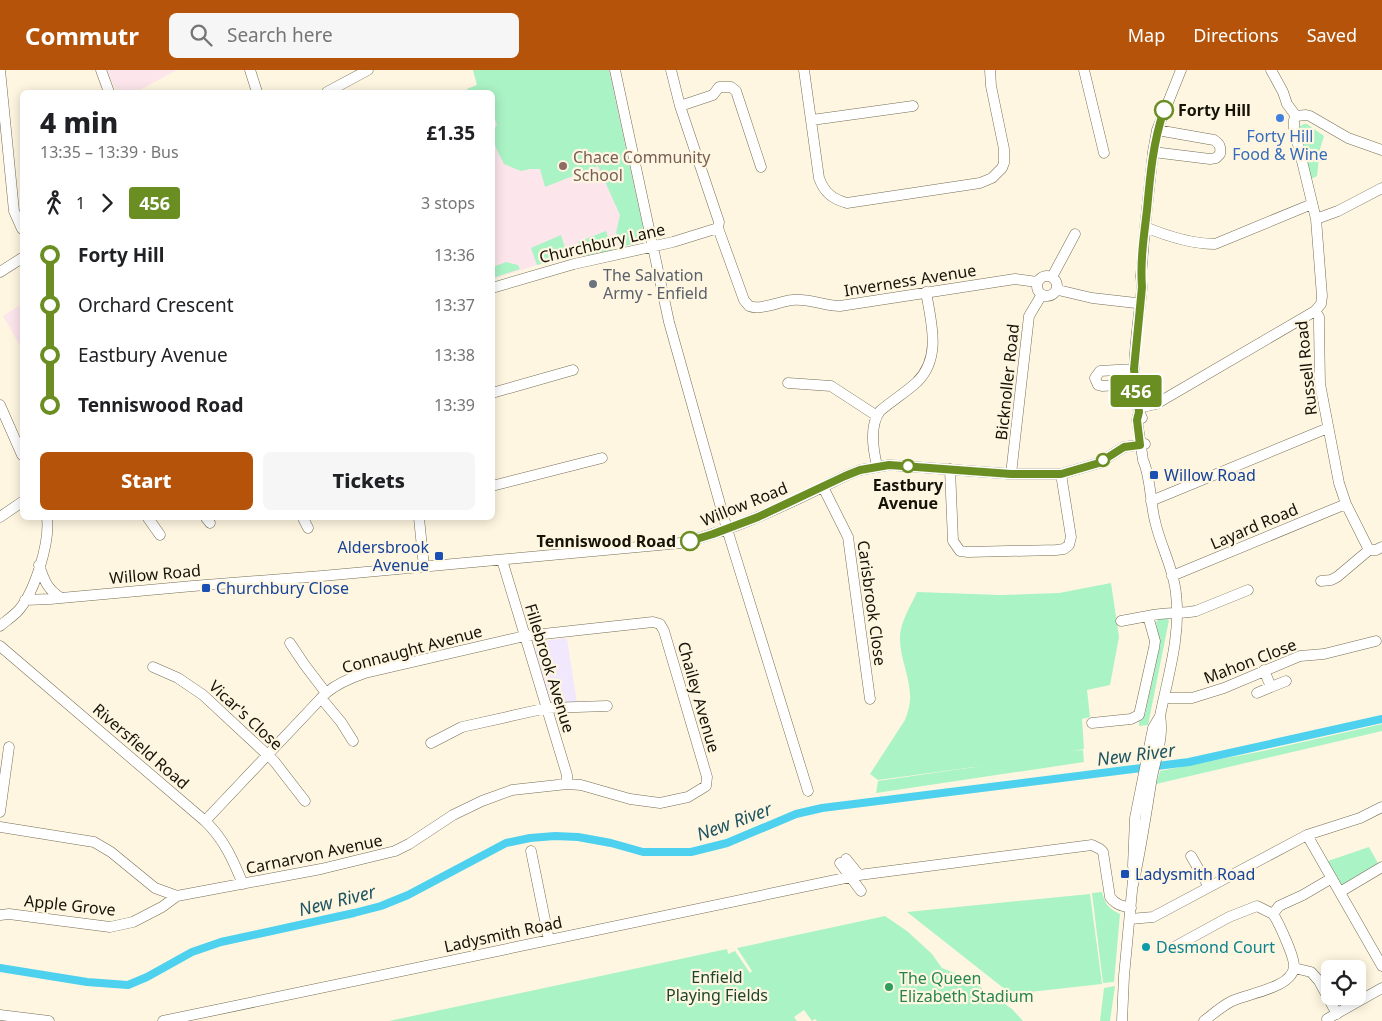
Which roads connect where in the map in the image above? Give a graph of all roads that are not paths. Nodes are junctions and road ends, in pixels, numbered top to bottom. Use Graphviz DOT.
graph roads {
  1 [pos="0,70"];
  2 [pos="101,70"];
  3 [pos="250,70"];
  4 [pos="368,70"];
  5 [pos="615,70"];
  6 [pos="671,70"];
  7 [pos="804,70"];
  8 [pos="990,70"];
  9 [pos="1084,70"];
  10 [pos="1181,70"];
  11 [pos="1271,70"];
  12 [pos="108,90"];
  13 [pos="256,90"];
  14 [pos="335,90"];
  15 [pos="680,106"];
  16 [pos="913,106"];
  17 [pos="1296,116"];
  18 [pos="812,120"];
  19 [pos="1158,130"];
  20 [pos="1382,150"];
  21 [pos="1104,152"];
  22 [pos="1153,152"];
  23 [pos="761,167"];
  24 [pos="1382,188"];
  25 [pos="1312,204"];
  26 [pos="1316,219"];
  27 [pos="20,224"];
  28 [pos="718,225"];
  29 [pos="1145,226"];
  30 [pos="1075,234"];
  31 [pos="652,246"];
  32 [pos="20,259"];
  33 [pos="0,272"];
  34 [pos="1141,276"];
  35 [pos="1052,277"];
  36 [pos="1037,282"];
  37 [pos="495,287"];
  38 [pos="1058,290"];
  39 [pos="926,292"];
  40 [pos="1041,296"];
  41 [pos="1136,303"];
  42 [pos="1315,310"];
  43 [pos="1137,333"];
  44 [pos="1134,369"];
  45 [pos="573,370"];
  46 [pos="788,383"];
  47 [pos="1135,384"];
  48 [pos="495,392"];
  49 [pos="0,406"];
  50 [pos="1138,410"];
  51 [pos="877,416"];
  52 [pos="1328,428"];
  53 [pos="1143,444"];
  54 [pos="20,451"];
  55 [pos="602,458"];
  56 [pos="877,466"];
  57 [pos="950,469"];
  58 [pos="1011,474"];
  59 [pos="1061,474"];
  60 [pos="495,485"];
  61 [pos="823,487"];
  62 [pos="1151,501"];
  63 [pos="20,503"];
  64 [pos="1346,504"];
  65 [pos="0,517"];
  66 [pos="47,520"];
  67 [pos="149,520"];
  68 [pos="304,520"];
  69 [pos="419,520"];
  70 [pos="308,528"];
  71 [pos="728,529"];
  72 [pos="160,535"];
  73 [pos="1376,549"];
  74 [pos="502,560"];
  75 [pos="39,565"];
  76 [pos="424,567"];
  77 [pos="1172,576"];
  78 [pos="1322,581"];
  79 [pos="1248,590"];
  80 [pos="61,598"];
  81 [pos="25,600"];
  82 [pos="1178,612"];
  83 [pos="1148,616"];
  84 [pos="1121,621"];
  85 [pos="653,622"];
  86 [pos="0,626"];
  87 [pos="525,636"];
  88 [pos="1376,641"];
  89 [pos="290,643"];
  90 [pos="0,646"];
  91 [pos="153,667"];
  92 [pos="1264,670"];
  93 [pos="1286,681"];
  94 [pos="1271,687"];
  95 [pos="1257,693"];
  96 [pos="324,696"];
  97 [pos="1164,698"];
  98 [pos="870,699"];
  99 [pos="606,706"];
  100 [pos="547,708"];
  101 [pos="1092,724"];
  102 [pos="353,741"];
  103 [pos="431,742"];
  104 [pos="10,747"];
  105 [pos="268,754"];
  106 [pos="567,784"];
  107 [pos="706,786"];
  108 [pos="808,791"];
  109 [pos="305,801"];
  110 [pos="1382,807"];
  111 [pos="0,812"];
  112 [pos="205,821"];
  113 [pos="0,827"];
  114 [pos="1307,835"];
  115 [pos="531,851"];
  116 [pos="1191,856"];
  117 [pos="1382,867"];
  118 [pos="850,876"];
  119 [pos="1332,878"];
  120 [pos="243,884"];
  121 [pos="1209,886"];
  122 [pos="155,888"];
  123 [pos="861,890"];
  124 [pos="1340,892"];
  125 [pos="177,896"];
  126 [pos="1131,908"];
  127 [pos="155,910"];
  128 [pos="3,913"];
  129 [pos="1273,914"];
  130 [pos="1130,919"];
  131 [pos="549,940"];
  132 [pos="1176,946"];
  133 [pos="1382,966"];
  134 [pos="1294,968"];
  135 [pos="1382,988"];
  136 [pos="1337,1014"];
  137 [pos="0,1015"];
  138 [pos="1327,1019"];
  139 [pos="49,1021"];
  140 [pos="163,1021"];
  141 [pos="1122,1021"];
  142 [pos="1204,1021"];
  1 -- 27 [label="street"];
  2 -- 12 [label="street"];
  3 -- 13 [label="street"];
  4 -- 14 [label="street"];
  5 -- 31 [label="street"];
  6 -- 15 [label="street"];
  7 -- 18 [label="street"];
  8 -- 18 [label="street"];
  9 -- 21 [label="street"];
  10 -- 19 [label="street"];
  11 -- 17 [label="street"];
  15 -- 23 [label="street"];
  15 -- 28 [label="street"];
  16 -- 18 [label="street"];
  17 -- 20 [label="street"];
  17 -- 25 [label="street, Russell Road"];
  19 -- 22 [label="street"];
  19 -- 22 [label="street"];
  22 -- 29 [label="street"];
  24 -- 26 [label="street"];
  25 -- 26 [label="street, Russell Road"];
  25 -- 29 [label="street"];
  26 -- 42 [label="street, Russell Road"];
  28 -- 31 [label="street, Churchbury Lane"];
  28 -- 39 [label="street, Inverness Avenue"];
  29 -- 34 [label="street"];
  30 -- 35 [label="street"];
  31 -- 37 [label="street, Churchbury Lane"];
  31 -- 71 [label="street"];
  32 -- 33 [label="street"];
  34 -- 41 [label="street"];
  34 -- 43 [label="street"];
  35 -- 36 [label="street, Inverness Avenue"];
  35 -- 38 [label="street"];
  36 -- 39 [label="street, Inverness Avenue"];
  36 -- 40 [label="street"];
  38 -- 40 [label="street"];
  38 -- 41 [label="street"];
  39 -- 51 [label="street"];
  40 -- 58 [label="street, Bicknoller Road"];
  41 -- 43 [label="street"];
  42 -- 50 [label="street"];
  42 -- 52 [label="street, Russell Road"];
  43 -- 44 [label="street"];
  44 -- 47 [label="street"];
  44 -- 47 [label="street"];
  45 -- 48 [label="street"];
  46 -- 51 [label="street"];
  47 -- 50 [label="street"];
  49 -- 54 [label="street"];
  50 -- 53 [label="street"];
  51 -- 56 [label="street"];
  52 -- 62 [label="street"];
  52 -- 64 [label="street, Russell Road"];
  53 -- 59 [label="street, Willow Road"];
  53 -- 62 [label="street"];
  55 -- 60 [label="street"];
  56 -- 57 [label="street, Willow Road"];
  56 -- 61 [label="street, Willow Road"];
  57 -- 58 [label="street, Willow Road"];
  57 -- 59 [label="street"];
  58 -- 59 [label="street, Willow Road"];
  61 -- 71 [label="street, Willow Road"];
  61 -- 98 [label="street, Carisbrook Close"];
  62 -- 77 [label="street"];
  63 -- 65 [label="street"];
  64 -- 73 [label="street, Russell Road"];
  64 -- 77 [label="street, Layard Road"];
  66 -- 75 [label="street"];
  67 -- 72 [label="street"];
  68 -- 70 [label="street"];
  69 -- 76 [label="street"];
  71 -- 74 [label="street, Willow Road"];
  71 -- 108 [label="street"];
  73 -- 78 [label="street"];
  74 -- 76 [label="street, Willow Road"];
  74 -- 87 [label="street, Fillebrook Avenue"];
  75 -- 80 [label="street"];
  75 -- 81 [label="street"];
  76 -- 80 [label="street, Willow Road"];
  77 -- 82 [label="street"];
  79 -- 82 [label="street"];
  80 -- 81 [label="street, Willow Road"];
  81 -- 86 [label="street"];
  82 -- 83 [label="street"];
  82 -- 97 [label="street"];
  83 -- 84 [label="street"];
  83 -- 101 [label="street"];
  85 -- 87 [label="street, Connaught Avenue"];
  85 -- 107 [label="street, Chailey Avenue"];
  87 -- 96 [label="street, Connaught Avenue"];
  87 -- 100 [label="street, Fillebrook Avenue"];
  88 -- 92 [label="street, Mahon Close"];
  89 -- 96 [label="street"];
  90 -- 112 [label="street, Riversfield Road"];
  91 -- 105 [label="street, Vicar's Close"];
  92 -- 94 [label="street"];
  92 -- 97 [label="street, Mahon Close"];
  93 -- 94 [label="street"];
  94 -- 95 [label="street"];
  96 -- 102 [label="street"];
  96 -- 105 [label="street, Connaught Avenue"];
  97 -- 126 [label="street"];
  99 -- 100 [label="street"];
  100 -- 103 [label="street"];
  100 -- 106 [label="street, Fillebrook Avenue"];
  104 -- 111 [label="street"];
  105 -- 109 [label="street, Vicar's Close"];
  105 -- 112 [label="street, Connaught Avenue"];
  106 -- 107 [label="street, Carnarvon Avenue"];
  106 -- 120 [label="street, Carnarvon Avenue"];
  110 -- 114 [label="street"];
  112 -- 120 [label="street, Riversfield Road"];
  113 -- 122 [label="street"];
  114 -- 119 [label="street"];
  114 -- 121 [label="street"];
  115 -- 131 [label="street"];
  116 -- 121 [label="street"];
  117 -- 124 [label="street"];
  118 -- 123 [label="street"];
  118 -- 126 [label="street"];
  118 -- 131 [label="street, Ladysmith Road"];
  119 -- 124 [label="street"];
  119 -- 129 [label="street"];
  120 -- 125 [label="street, Carnarvon Avenue"];
  121 -- 130 [label="street"];
  122 -- 125 [label="street"];
  122 -- 127 [label="street"];
  124 -- 133 [label="street"];
  125 -- 127 [label="street, Apple Grove"];
  126 -- 130 [label="street"];
  127 -- 128 [label="street, Apple Grove"];
  129 -- 132 [label="street"];
  129 -- 134 [label="street"];
  130 -- 141 [label="street"];
  131 -- 140 [label="street, Ladysmith Road"];
  134 -- 136 [label="street"];
  134 -- 142 [label="street"];
  135 -- 136 [label="street"];
  136 -- 138 [label="street"];
  137 -- 139 [label="street"];
}
